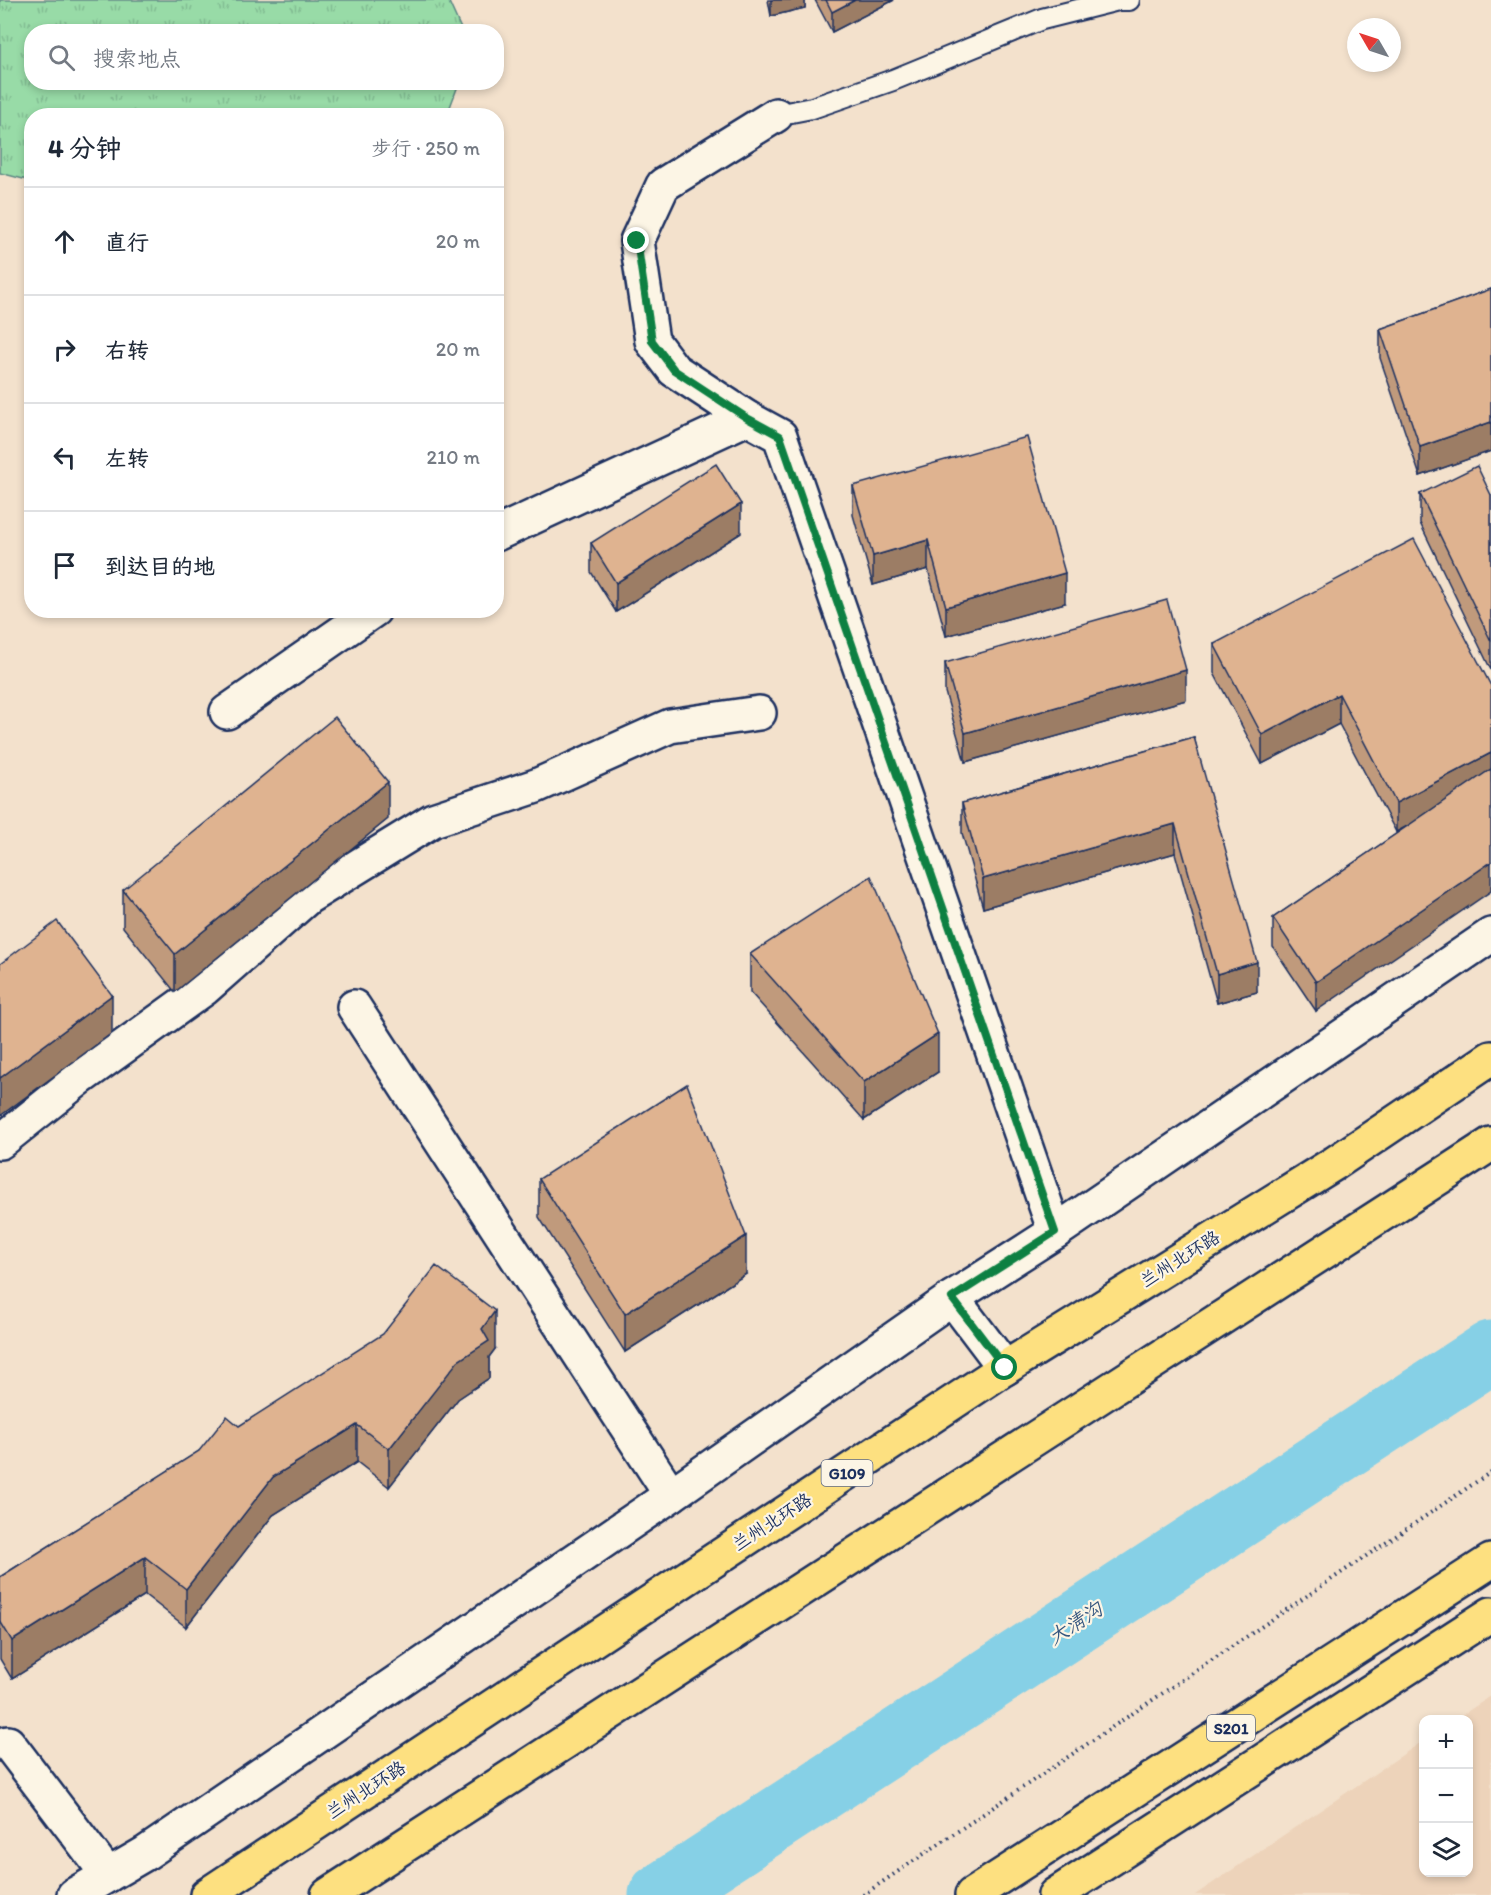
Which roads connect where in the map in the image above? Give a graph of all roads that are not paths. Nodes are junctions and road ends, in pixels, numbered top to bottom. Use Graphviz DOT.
graph roads {
  1 [pos="1129,0"];
  2 [pos="776,115"];
  3 [pos="747,418"];
  4 [pos="504,530"];
  5 [pos="362,618"];
  6 [pos="227,712"];
  7 [pos="759,713"];
  8 [pos="1491,935"];
  9 [pos="354,1007"];
  10 [pos="1491,1058"];
  11 [pos="0,1142"];
  12 [pos="1491,1144"];
  13 [pos="1055,1232"];
  14 [pos="952,1298"];
  15 [pos="1005,1368"];
  16 [pos="671,1495"];
  17 [pos="1491,1561"];
  18 [pos="1491,1614"];
  19 [pos="8,1743"];
  20 [pos="108,1875"];
  21 [pos="74,1895"];
  22 [pos="207,1895"];
  23 [pos="328,1895"];
  24 [pos="972,1895"];
  25 [pos="1055,1895"];
  1 -- 2 [label="lane"];
  2 -- 3 [label="street"];
  3 -- 4 [label="street"];
  3 -- 13 [label="street"];
  5 -- 6 [label="street"];
  7 -- 11 [label="street"];
  8 -- 13 [label="street"];
  9 -- 16 [label="street"];
  10 -- 15 [label="main road, 兰州北环路 / G109"];
  12 -- 23 [label="main road"];
  13 -- 14 [label="street"];
  14 -- 15 [label="street"];
  14 -- 16 [label="street"];
  15 -- 22 [label="main road, 兰州北环路 / G109"];
  16 -- 20 [label="street"];
  17 -- 24 [label="main road, S201"];
  18 -- 25 [label="main road, S201"];
  19 -- 20 [label="street"];
  20 -- 21 [label="street"];
}
